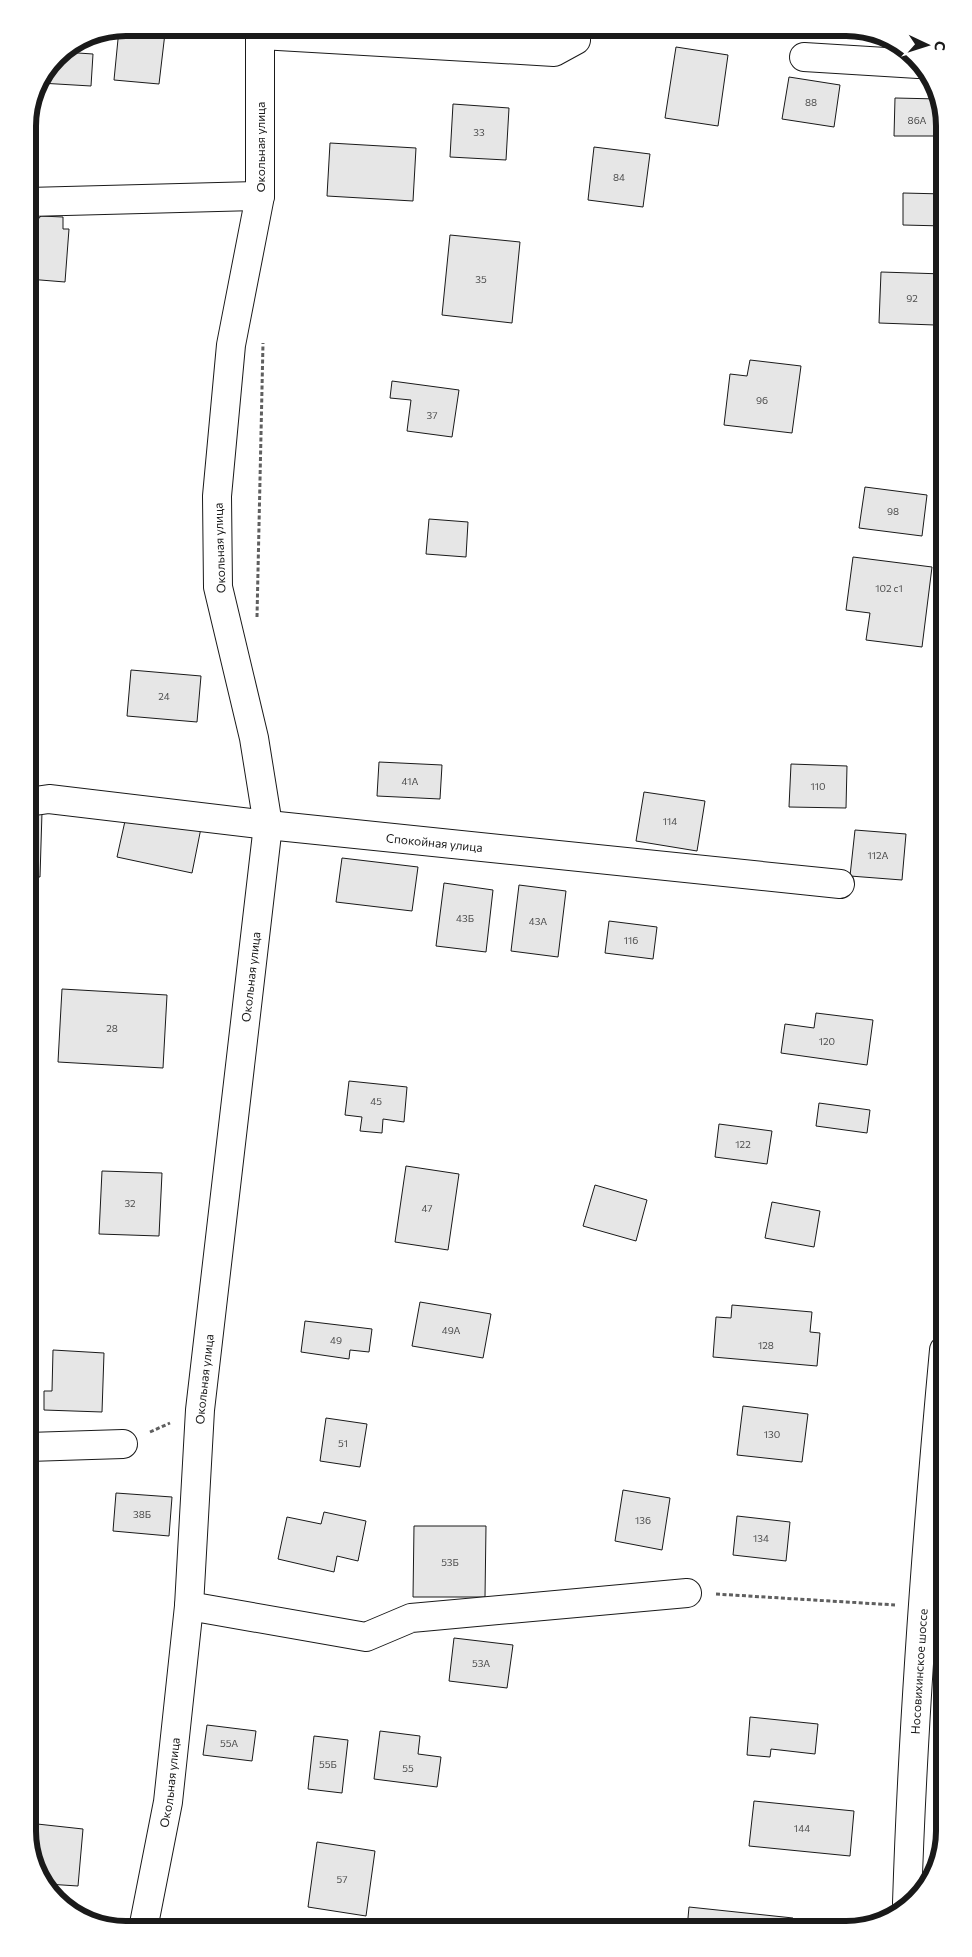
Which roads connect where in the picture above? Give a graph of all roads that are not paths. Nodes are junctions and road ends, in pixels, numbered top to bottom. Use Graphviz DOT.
graph roads {
  1 [pos="261,36"];
  2 [pos="331,36"];
  3 [pos="576,40"];
  4 [pos="804,57"];
  5 [pos="902,63"];
  6 [pos="260,196"];
  7 [pos="36,202"];
  8 [pos="36,801"];
  9 [pos="268,825"];
  10 [pos="840,884"];
  11 [pos="936,1439"];
  12 [pos="122,1444"];
  13 [pos="36,1447"];
  14 [pos="687,1593"];
  15 [pos="189,1606"];
  16 [pos="907,1896"];
  17 [pos="145,1921"];
  1 -- 6 [label="street, Окольная улица"];
  2 -- 3 [label="street"];
  4 -- 5 [label="street"];
  6 -- 7 [label="street"];
  6 -- 9 [label="street, Окольная улица"];
  8 -- 9 [label="street, Спокойная улица"];
  9 -- 10 [label="street, Спокойная улица"];
  9 -- 15 [label="street, Окольная улица"];
  11 -- 16 [label="street, Носовихинское шоссе"];
  12 -- 13 [label="street"];
  14 -- 15 [label="street"];
  15 -- 17 [label="street, Окольная улица"];
}
